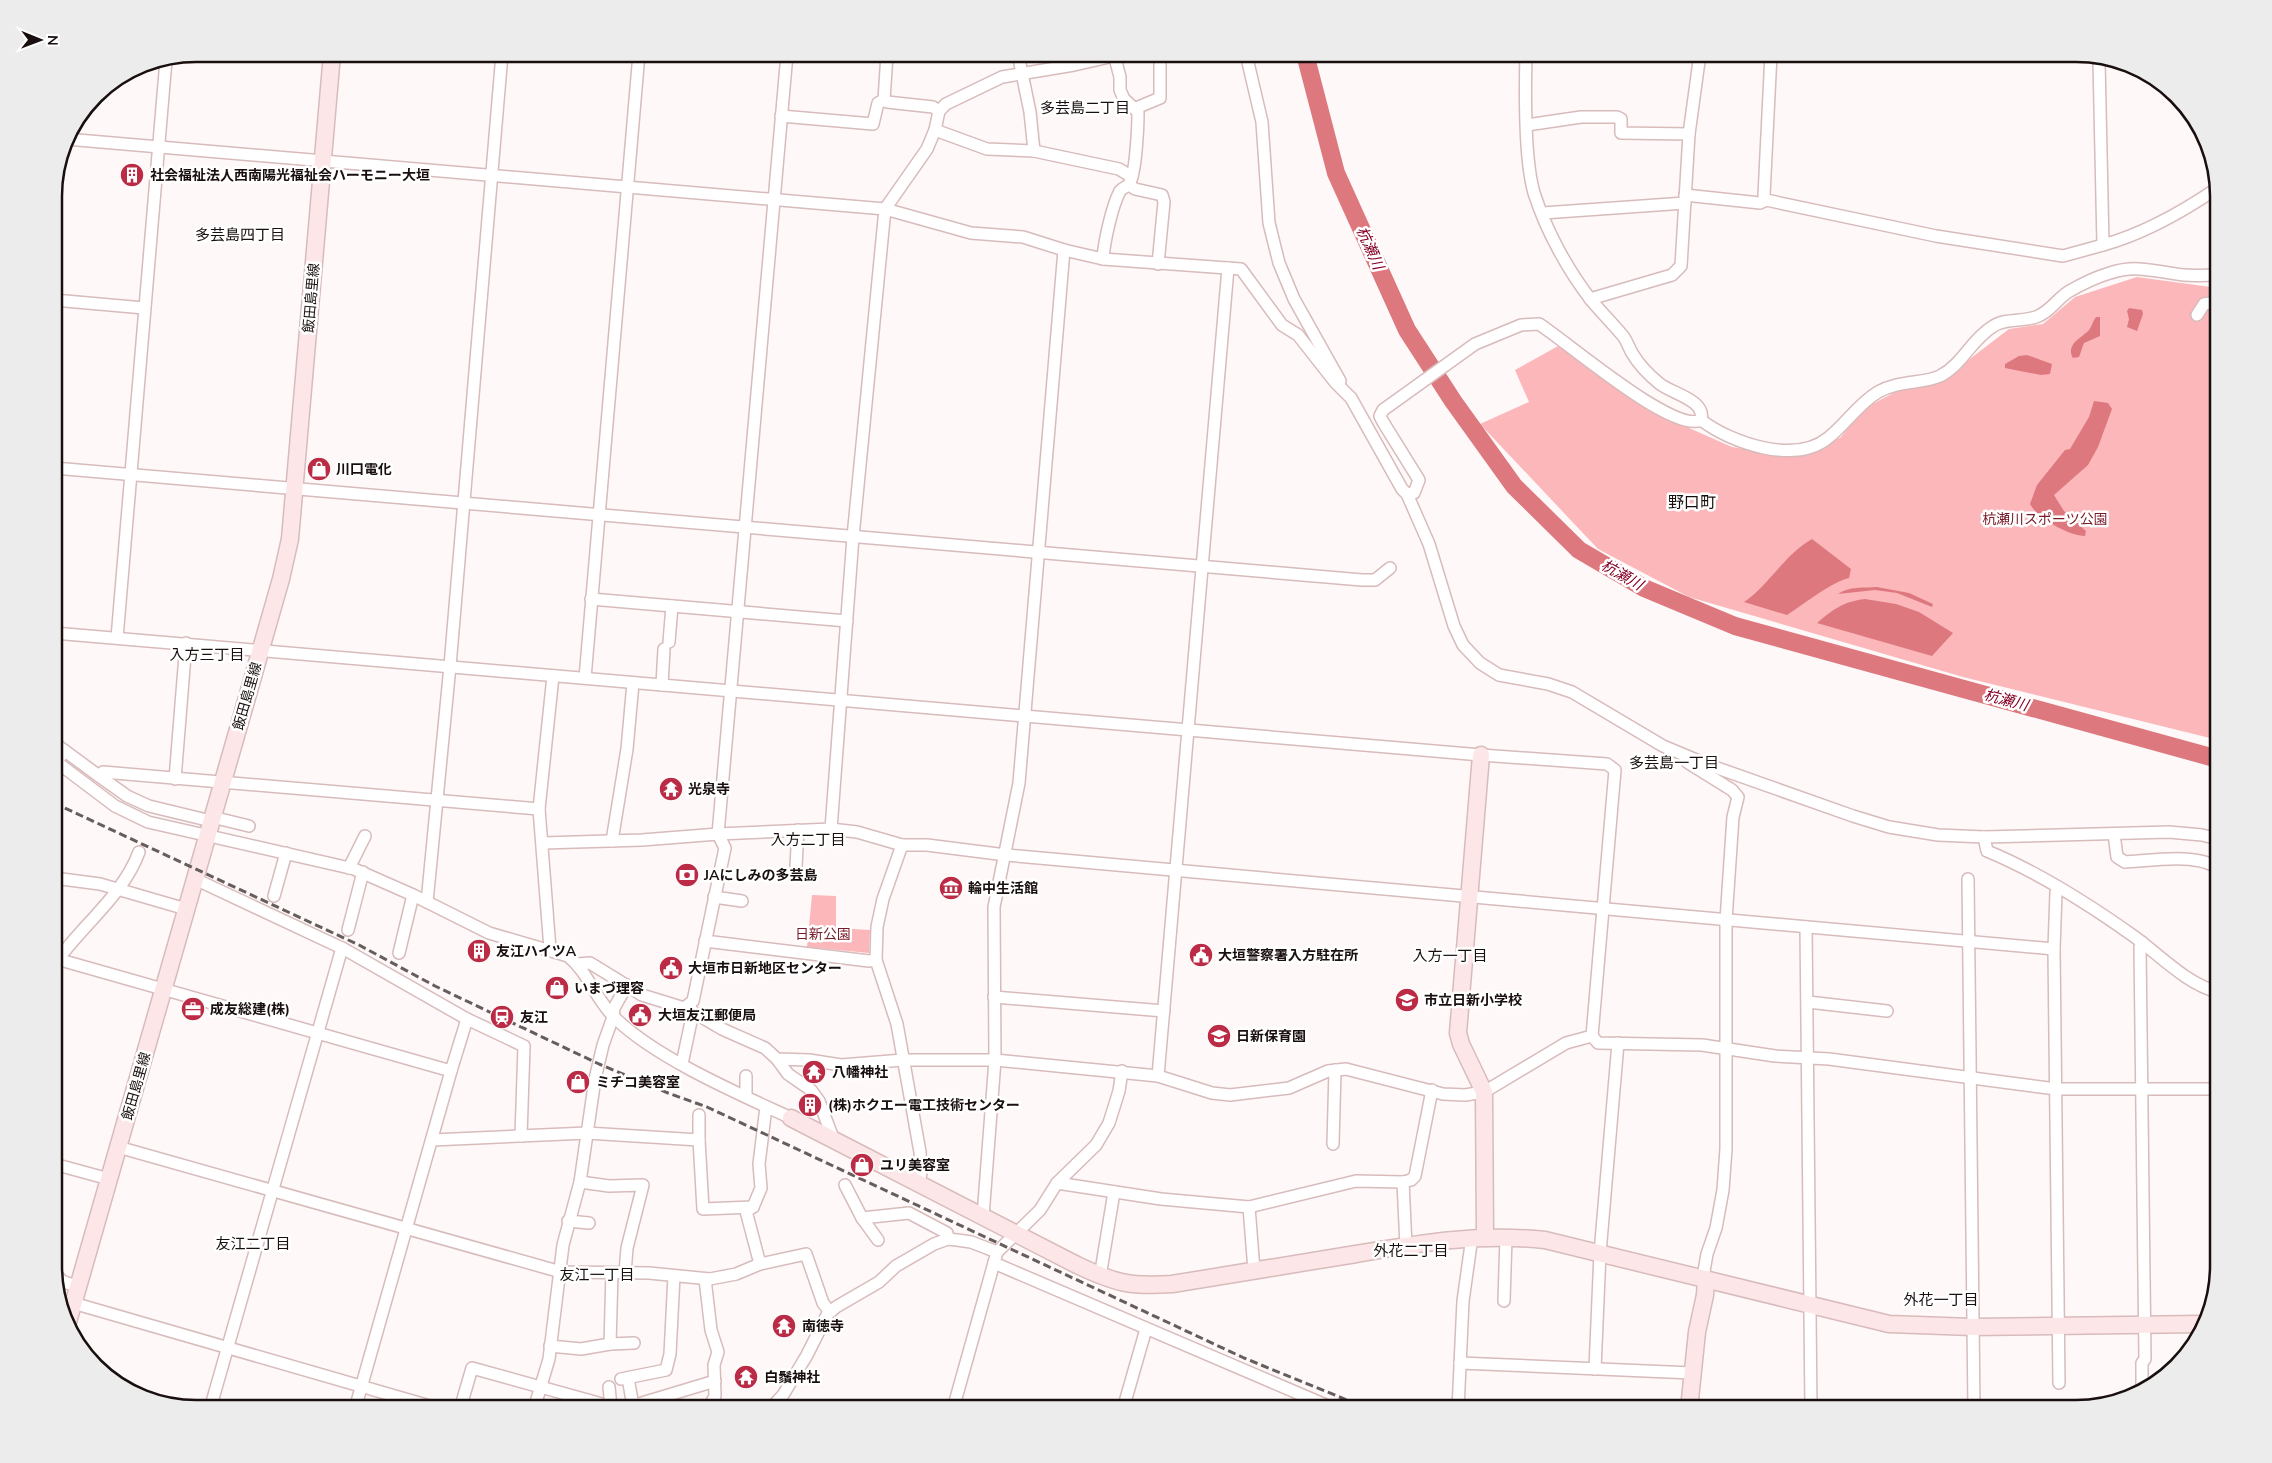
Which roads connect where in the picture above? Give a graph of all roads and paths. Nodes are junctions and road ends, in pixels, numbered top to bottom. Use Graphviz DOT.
graph roads {
  1 [pos="331,62"];
  2 [pos="501,62"];
  3 [pos="638,62"];
  4 [pos="786,62"];
  5 [pos="886,62"];
  6 [pos="1020,62"];
  7 [pos="1086,62"];
  8 [pos="1116,62"];
  9 [pos="1160,62"];
  10 [pos="1248,62"];
  11 [pos="1526,62"];
  12 [pos="1699,62"];
  13 [pos="1771,62"];
  14 [pos="2100,65"];
  15 [pos="165,66"];
  16 [pos="1022,73"];
  17 [pos="884,100"];
  18 [pos="1136,108"];
  19 [pos="939,110"];
  20 [pos="781,116"];
  21 [pos="1527,125"];
  22 [pos="935,130"];
  23 [pos="1689,134"];
  24 [pos="75,140"];
  25 [pos="158,147"];
  26 [pos="1034,151"];
  27 [pos="322,161"];
  28 [pos="492,175"];
  29 [pos="1130,181"];
  30 [pos="627,187"];
  31 [pos="2210,193"];
  32 [pos="1685,199"];
  33 [pos="774,200"];
  34 [pos="1766,200"];
  35 [pos="884,209"];
  36 [pos="1543,213"];
  37 [pos="2103,245"];
  38 [pos="1064,250"];
  39 [pos="1103,259"];
  40 [pos="1158,264"];
  41 [pos="1228,268"];
  42 [pos="2210,275"];
  43 [pos="1590,299"];
  44 [pos="63,301"];
  45 [pos="2210,303"];
  46 [pos="144,308"];
  47 [pos="2197,315"];
  48 [pos="1344,390"];
  49 [pos="1701,420"];
  50 [pos="63,469"];
  51 [pos="131,474"];
  52 [pos="296,489"];
  53 [pos="1407,494"];
  54 [pos="463,504"];
  55 [pos="598,515"];
  56 [pos="744,527"];
  57 [pos="853,537"];
  58 [pos="1037,553"];
  59 [pos="1204,566"];
  60 [pos="1390,568"];
  61 [pos="591,599"];
  62 [pos="672,606"];
  63 [pos="738,612"];
  64 [pos="847,621"];
  65 [pos="63,634"];
  66 [pos="117,638"];
  67 [pos="186,643"];
  68 [pos="260,650"];
  69 [pos="450,666"];
  70 [pos="554,676"];
  71 [pos="584,678"];
  72 [pos="633,683"];
  73 [pos="662,686"];
  74 [pos="732,691"];
  75 [pos="842,701"];
  76 [pos="1025,716"];
  77 [pos="1190,730"];
  78 [pos="1663,746"];
  79 [pos="65,750"];
  80 [pos="1481,756"];
  81 [pos="63,767"];
  82 [pos="99,776"];
  83 [pos="175,779"];
  84 [pos="222,782"];
  85 [pos="438,800"];
  86 [pos="539,809"];
  87 [pos="210,824"];
  88 [pos="249,826"];
  89 [pos="831,829"];
  90 [pos="798,830"];
  91 [pos="718,834"];
  92 [pos="2114,834"];
  93 [pos="365,836"];
  94 [pos="1984,836"];
  95 [pos="2210,837"];
  96 [pos="612,842"];
  97 [pos="543,843"];
  98 [pos="902,845"];
  99 [pos="139,852"];
  100 [pos="286,853"];
  101 [pos="1006,855"];
  102 [pos="2210,864"];
  103 [pos="796,866"];
  104 [pos="349,868"];
  105 [pos="1177,869"];
  106 [pos="363,872"];
  107 [pos="63,879"];
  108 [pos="195,879"];
  109 [pos="1968,879"];
  110 [pos="2060,889"];
  111 [pos="116,890"];
  112 [pos="413,895"];
  113 [pos="1470,895"];
  114 [pos="274,896"];
  115 [pos="714,897"];
  116 [pos="742,900"];
  117 [pos="427,902"];
  118 [pos="186,910"];
  119 [pos="1604,910"];
  120 [pos="1726,920"];
  121 [pos="1806,927"];
  122 [pos="348,930"];
  123 [pos="705,941"];
  124 [pos="1970,941"];
  125 [pos="2142,942"];
  126 [pos="342,948"];
  127 [pos="550,949"];
  128 [pos="2054,949"];
  129 [pos="399,953"];
  130 [pos="63,954"];
  131 [pos="876,960"];
  132 [pos="63,961"];
  133 [pos="578,964"];
  134 [pos="628,985"];
  135 [pos="163,988"];
  136 [pos="2210,989"];
  137 [pos="994,997"];
  138 [pos="1808,1002"];
  139 [pos="691,1009"];
  140 [pos="1164,1011"];
  141 [pos="1887,1011"];
  142 [pos="613,1017"];
  143 [pos="467,1019"];
  144 [pos="318,1033"];
  145 [pos="1592,1036"];
  146 [pos="1618,1043"];
  147 [pos="1727,1048"];
  148 [pos="1807,1058"];
  149 [pos="777,1059"];
  150 [pos="904,1060"];
  151 [pos="995,1060"];
  152 [pos="682,1064"];
  153 [pos="1335,1070"];
  154 [pos="451,1071"];
  155 [pos="1122,1071"];
  156 [pos="746,1076"];
  157 [pos="1158,1076"];
  158 [pos="1971,1078"];
  159 [pos="2056,1089"];
  160 [pos="2141,1089"];
  161 [pos="2210,1089"];
  162 [pos="1432,1090"];
  163 [pos="1484,1092"];
  164 [pos="746,1096"];
  165 [pos="766,1107"];
  166 [pos="699,1115"];
  167 [pos="791,1118"];
  168 [pos="587,1133"];
  169 [pos="521,1136"];
  170 [pos="833,1138"];
  171 [pos="432,1140"];
  172 [pos="699,1140"];
  173 [pos="1334,1144"];
  174 [pos="118,1147"];
  175 [pos="63,1166"];
  176 [pos="109,1179"];
  177 [pos="580,1182"];
  178 [pos="1403,1182"];
  179 [pos="919,1183"];
  180 [pos="1057,1183"];
  181 [pos="845,1186"];
  182 [pos="272,1191"];
  183 [pos="1114,1192"];
  184 [pos="753,1207"];
  185 [pos="1249,1207"];
  186 [pos="983,1216"];
  187 [pos="862,1218"];
  188 [pos="568,1221"];
  189 [pos="588,1222"];
  190 [pos="407,1229"];
  191 [pos="1015,1234"];
  192 [pos="1479,1237"];
  193 [pos="1506,1237"];
  194 [pos="948,1239"];
  195 [pos="878,1240"];
  196 [pos="1406,1246"];
  197 [pos="1600,1253"];
  198 [pos="996,1258"];
  199 [pos="760,1264"];
  200 [pos="1254,1270"];
  201 [pos="561,1272"];
  202 [pos="612,1273"];
  203 [pos="625,1273"];
  204 [pos="674,1276"];
  205 [pos="1100,1276"];
  206 [pos="705,1279"];
  207 [pos="1706,1279"];
  208 [pos="64,1282"];
  209 [pos="78,1287"];
  210 [pos="1504,1301"];
  211 [pos="73,1303"];
  212 [pos="1810,1305"];
  213 [pos="71,1312"];
  214 [pos="830,1312"];
  215 [pos="2197,1324"];
  216 [pos="2144,1325"];
  217 [pos="2059,1326"];
  218 [pos="1972,1327"];
  219 [pos="1146,1329"];
  220 [pos="634,1343"];
  221 [pos="610,1344"];
  222 [pos="550,1346"];
  223 [pos="228,1348"];
  224 [pos="1460,1363"];
  225 [pos="1595,1369"];
  226 [pos="1692,1373"];
  227 [pos="715,1381"];
  228 [pos="2059,1383"];
  229 [pos="2142,1383"];
  230 [pos="362,1387"];
  231 [pos="609,1387"];
  232 [pos="540,1388"];
  233 [pos="213,1400"];
  234 [pos="358,1400"];
  235 [pos="408,1400"];
  236 [pos="463,1400"];
  237 [pos="537,1400"];
  238 [pos="574,1400"];
  239 [pos="614,1400"];
  240 [pos="631,1400"];
  241 [pos="653,1400"];
  242 [pos="712,1400"];
  243 [pos="778,1400"];
  244 [pos="956,1400"];
  245 [pos="1126,1400"];
  246 [pos="1314,1400"];
  247 [pos="1458,1400"];
  248 [pos="1690,1400"];
  249 [pos="1811,1400"];
  250 [pos="1974,1400"];
  1 -- 27 [label="street, 飯田島里線"];
  2 -- 28 [label="street"];
  3 -- 30 [label="street"];
  4 -- 20 [label="street"];
  5 -- 17 [label="street"];
  6 -- 16 [label="street"];
  7 -- 16 [label="street"];
  8 -- 18 [label="street"];
  9 -- 18 [label="street"];
  10 -- 48 [label="street"];
  11 -- 21 [label="street"];
  12 -- 23 [label="street"];
  13 -- 34 [label="street"];
  14 -- 37 [label="street"];
  15 -- 25 [label="street"];
  16 -- 19 [label="street"];
  16 -- 26 [label="street"];
  17 -- 19 [label="street"];
  17 -- 20 [label="street"];
  18 -- 29 [label="street"];
  19 -- 22 [label="street"];
  20 -- 33 [label="street"];
  21 -- 23 [label="street"];
  21 -- 36 [label="street"];
  22 -- 26 [label="street"];
  22 -- 35 [label="street"];
  23 -- 32 [label="street"];
  24 -- 25 [label="street"];
  25 -- 27 [label="street"];
  25 -- 46 [label="street"];
  26 -- 29 [label="street"];
  27 -- 28 [label="street"];
  27 -- 52 [label="street, 飯田島里線"];
  28 -- 30 [label="street"];
  28 -- 54 [label="street"];
  29 -- 39 [label="street"];
  29 -- 40 [label="street"];
  30 -- 33 [label="street"];
  30 -- 55 [label="street"];
  31 -- 37 [label="street"];
  32 -- 34 [label="street"];
  32 -- 36 [label="street"];
  32 -- 43 [label="street"];
  33 -- 35 [label="street"];
  33 -- 56 [label="street"];
  34 -- 37 [label="street"];
  35 -- 38 [label="street"];
  35 -- 57 [label="street"];
  36 -- 43 [label="street"];
  38 -- 39 [label="street"];
  38 -- 58 [label="street"];
  39 -- 40 [label="street"];
  40 -- 41 [label="street"];
  41 -- 48 [label="street"];
  41 -- 59 [label="street"];
  42 -- 49 [label="street"];
  43 -- 49 [label="street"];
  44 -- 46 [label="street"];
  45 -- 47 [label="street"];
  46 -- 51 [label="street"];
  48 -- 53 [label="street"];
  49 -- 53 [label="street"];
  50 -- 51 [label="street"];
  51 -- 52 [label="street"];
  51 -- 66 [label="street"];
  52 -- 54 [label="street"];
  52 -- 68 [label="street, 飯田島里線"];
  53 -- 78 [label="street"];
  54 -- 55 [label="street"];
  54 -- 69 [label="street"];
  55 -- 56 [label="street"];
  55 -- 61 [label="street"];
  56 -- 57 [label="street"];
  56 -- 63 [label="street"];
  57 -- 58 [label="street"];
  57 -- 64 [label="street"];
  58 -- 59 [label="street"];
  58 -- 76 [label="street"];
  59 -- 60 [label="street"];
  59 -- 77 [label="street"];
  61 -- 62 [label="street"];
  61 -- 71 [label="street"];
  62 -- 63 [label="street"];
  62 -- 73 [label="street"];
  63 -- 64 [label="street"];
  63 -- 74 [label="street"];
  64 -- 75 [label="street"];
  65 -- 66 [label="street"];
  66 -- 67 [label="street"];
  67 -- 68 [label="street"];
  67 -- 83 [label="street"];
  68 -- 69 [label="street"];
  68 -- 84 [label="street, 飯田島里線"];
  69 -- 70 [label="street"];
  69 -- 85 [label="street"];
  70 -- 71 [label="street"];
  70 -- 86 [label="street"];
  71 -- 72 [label="street"];
  72 -- 73 [label="street"];
  72 -- 96 [label="street"];
  73 -- 74 [label="street"];
  74 -- 75 [label="street"];
  74 -- 91 [label="street"];
  75 -- 76 [label="street"];
  75 -- 89 [label="street"];
  76 -- 77 [label="street"];
  76 -- 101 [label="street"];
  77 -- 80 [label="street"];
  77 -- 105 [label="street"];
  78 -- 94 [label="street"];
  78 -- 120 [label="street"];
  79 -- 82 [label="street"];
  80 -- 113 [label="street"];
  80 -- 119 [label="street"];
  81 -- 87 [label="street"];
  82 -- 83 [label="street"];
  82 -- 87 [label="street"];
  83 -- 84 [label="street"];
  84 -- 85 [label="street"];
  84 -- 87 [label="street, 飯田島里線"];
  85 -- 86 [label="street"];
  85 -- 117 [label="street"];
  86 -- 97 [label="street"];
  87 -- 88 [label="street"];
  87 -- 100 [label="street"];
  87 -- 108 [label="street, 飯田島里線"];
  89 -- 90 [label="street"];
  89 -- 98 [label="street"];
  90 -- 91 [label="street"];
  90 -- 103 [label="street"];
  91 -- 96 [label="street"];
  91 -- 115 [label="street"];
  92 -- 94 [label="street"];
  92 -- 95 [label="street"];
  92 -- 102 [label="street"];
  93 -- 104 [label="street"];
  94 -- 110 [label="street"];
  96 -- 97 [label="street"];
  97 -- 127 [label="street"];
  98 -- 101 [label="street"];
  98 -- 131 [label="street"];
  99 -- 111 [label="street"];
  100 -- 104 [label="street"];
  100 -- 114 [label="street"];
  101 -- 105 [label="street"];
  101 -- 137 [label="street"];
  104 -- 106 [label="street"];
  105 -- 113 [label="street"];
  105 -- 140 [label="street"];
  106 -- 112 [label="street"];
  106 -- 122 [label="street"];
  107 -- 111 [label="street"];
  108 -- 118 [label="street, 飯田島里線"];
  108 -- 126 [label="street"];
  109 -- 124 [label="street"];
  110 -- 125 [label="street"];
  110 -- 128 [label="street"];
  111 -- 118 [label="street"];
  111 -- 130 [label="street"];
  112 -- 117 [label="street"];
  112 -- 129 [label="street"];
  113 -- 119 [label="street"];
  113 -- 163 [label="street"];
  115 -- 116 [label="street"];
  115 -- 123 [label="street"];
  117 -- 127 [label="street"];
  118 -- 135 [label="street, 飯田島里線"];
  119 -- 120 [label="street"];
  119 -- 145 [label="street"];
  120 -- 121 [label="street"];
  120 -- 147 [label="street"];
  121 -- 124 [label="street"];
  121 -- 138 [label="street"];
  123 -- 131 [label="street"];
  123 -- 139 [label="street"];
  124 -- 128 [label="street"];
  124 -- 158 [label="street"];
  125 -- 136 [label="street"];
  125 -- 160 [label="street"];
  126 -- 143 [label="street"];
  126 -- 144 [label="street"];
  127 -- 133 [label="street"];
  128 -- 159 [label="street"];
  131 -- 150 [label="street"];
  132 -- 135 [label="street"];
  133 -- 134 [label="street"];
  133 -- 142 [label="street"];
  134 -- 139 [label="street"];
  134 -- 142 [label="street"];
  135 -- 144 [label="street"];
  135 -- 174 [label="street, 飯田島里線"];
  137 -- 140 [label="street"];
  137 -- 151 [label="street"];
  138 -- 141 [label="street"];
  138 -- 148 [label="street"];
  139 -- 149 [label="street"];
  139 -- 152 [label="street"];
  140 -- 157 [label="street"];
  142 -- 152 [label="street"];
  142 -- 168 [label="street"];
  143 -- 154 [label="street"];
  143 -- 169 [label="street"];
  144 -- 154 [label="street"];
  144 -- 182 [label="street"];
  145 -- 146 [label="street"];
  145 -- 163 [label="street"];
  146 -- 147 [label="street"];
  146 -- 197 [label="street"];
  147 -- 148 [label="street"];
  147 -- 207 [label="street"];
  148 -- 158 [label="street"];
  148 -- 212 [label="street"];
  149 -- 150 [label="street"];
  149 -- 170 [label="street"];
  150 -- 151 [label="street"];
  150 -- 179 [label="street"];
  151 -- 155 [label="street"];
  151 -- 186 [label="street"];
  152 -- 164 [label="street"];
  153 -- 157 [label="street"];
  153 -- 162 [label="street"];
  153 -- 173 [label="street"];
  154 -- 171 [label="street"];
  155 -- 157 [label="street"];
  155 -- 180 [label="street"];
  156 -- 164 [label="street"];
  158 -- 159 [label="street"];
  158 -- 218 [label="street"];
  159 -- 160 [label="street"];
  159 -- 217 [label="street"];
  160 -- 161 [label="street"];
  160 -- 216 [label="street"];
  162 -- 163 [label="street"];
  162 -- 178 [label="street"];
  163 -- 192 [label="street"];
  164 -- 165 [label="street"];
  165 -- 167 [label="street"];
  165 -- 184 [label="street"];
  166 -- 172 [label="street"];
  167 -- 170 [label="street"];
  168 -- 169 [label="street"];
  168 -- 172 [label="street"];
  168 -- 177 [label="street"];
  169 -- 171 [label="street"];
  170 -- 179 [label="street"];
  171 -- 190 [label="street"];
  172 -- 184 [label="street"];
  174 -- 176 [label="street, 飯田島里線"];
  174 -- 182 [label="street"];
  175 -- 176 [label="street"];
  176 -- 209 [label="street, 飯田島里線"];
  177 -- 188 [label="street"];
  177 -- 203 [label="street"];
  178 -- 185 [label="street"];
  178 -- 196 [label="street"];
  179 -- 186 [label="street"];
  180 -- 183 [label="street"];
  180 -- 191 [label="street"];
  181 -- 187 [label="street"];
  182 -- 190 [label="street"];
  182 -- 223 [label="street"];
  183 -- 185 [label="street"];
  183 -- 205 [label="street"];
  184 -- 199 [label="street"];
  185 -- 200 [label="street"];
  186 -- 191 [label="street"];
  187 -- 194 [label="street"];
  187 -- 195 [label="street"];
  188 -- 189 [label="street"];
  188 -- 201 [label="street"];
  190 -- 201 [label="street"];
  190 -- 230 [label="street"];
  191 -- 198 [label="street"];
  191 -- 205 [label="street"];
  192 -- 193 [label="street"];
  192 -- 196 [label="street"];
  192 -- 224 [label="street"];
  193 -- 197 [label="street"];
  193 -- 210 [label="street"];
  194 -- 198 [label="street"];
  194 -- 214 [label="street"];
  196 -- 200 [label="street"];
  197 -- 207 [label="street"];
  197 -- 225 [label="street"];
  198 -- 219 [label="street"];
  198 -- 244 [label="street"];
  199 -- 206 [label="street"];
  199 -- 214 [label="street"];
  200 -- 205 [label="street"];
  201 -- 202 [label="street"];
  201 -- 222 [label="street"];
  202 -- 203 [label="street"];
  202 -- 221 [label="street"];
  203 -- 204 [label="street"];
  204 -- 206 [label="street"];
  204 -- 240 [label="street"];
  206 -- 227 [label="street"];
  207 -- 212 [label="street"];
  207 -- 226 [label="street"];
  208 -- 209 [label="street"];
  209 -- 211 [label="street, 飯田島里線"];
  211 -- 213 [label="street, 飯田島里線"];
  211 -- 223 [label="street"];
  212 -- 218 [label="street"];
  212 -- 249 [label="street"];
  214 -- 243 [label="street"];
  215 -- 216 [label="street"];
  216 -- 217 [label="street"];
  216 -- 229 [label="street"];
  217 -- 218 [label="street"];
  217 -- 228 [label="street"];
  218 -- 250 [label="street"];
  219 -- 245 [label="street"];
  219 -- 246 [label="street"];
  220 -- 221 [label="street"];
  221 -- 222 [label="street"];
  222 -- 232 [label="street"];
  223 -- 230 [label="street"];
  223 -- 233 [label="street"];
  224 -- 225 [label="street"];
  224 -- 247 [label="street"];
  225 -- 226 [label="street"];
  226 -- 248 [label="street"];
  227 -- 241 [label="street"];
  227 -- 242 [label="street"];
  230 -- 234 [label="street"];
  230 -- 235 [label="street"];
  231 -- 239 [label="street"];
  232 -- 236 [label="street"];
  232 -- 237 [label="street"];
  232 -- 238 [label="street"];
}
